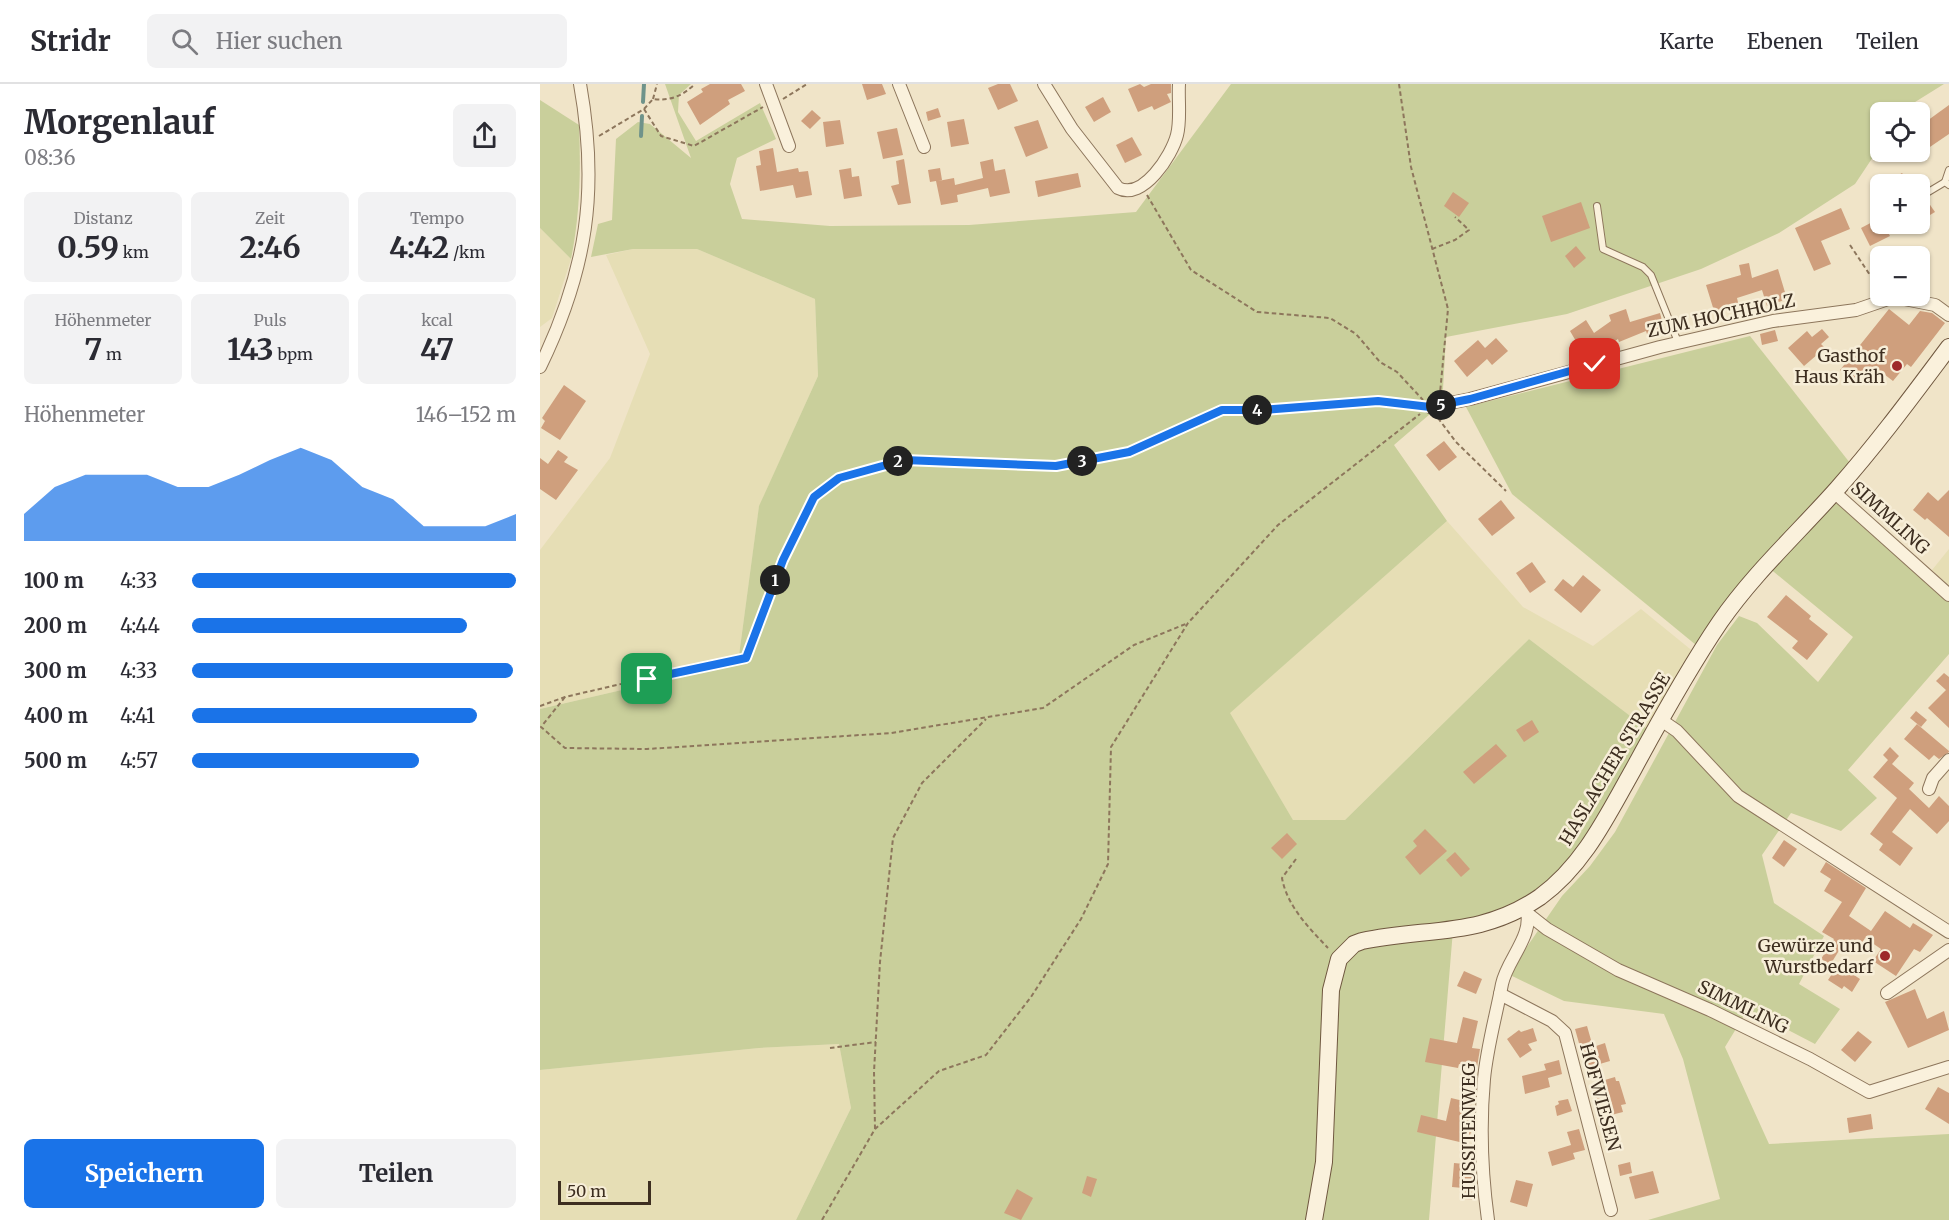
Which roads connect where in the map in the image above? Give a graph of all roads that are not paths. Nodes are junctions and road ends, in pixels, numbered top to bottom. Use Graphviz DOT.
graph roads {
  1 [pos="580,84"];
  2 [pos="766,84"];
  3 [pos="899,84"];
  4 [pos="1044,84"];
  5 [pos="1179,84"];
  6 [pos="789,146"];
  7 [pos="924,147"];
  8 [pos="1949,170"];
  9 [pos="1947,184"];
  10 [pos="1930,192"];
  11 [pos="1597,206"];
  12 [pos="1949,315"];
  13 [pos="1678,342"];
  14 [pos="1949,347"];
  15 [pos="540,367"];
  16 [pos="1430,407"];
  17 [pos="1834,492"];
  18 [pos="1949,594"];
  19 [pos="1661,720"];
  20 [pos="1949,760"];
  21 [pos="1929,789"];
  22 [pos="1527,910"];
  23 [pos="1949,932"];
  24 [pos="1949,950"];
  25 [pos="1887,993"];
  26 [pos="1500,994"];
  27 [pos="1949,1067"];
  28 [pos="1611,1209"];
  29 [pos="1314,1220"];
  30 [pos="1488,1220"];
  1 -- 15 [label="street"];
  2 -- 6 [label="street"];
  3 -- 7 [label="street"];
  4 -- 5 [label="street"];
  8 -- 9 [label="lane"];
  9 -- 10 [label="lane"];
  11 -- 13 [label="lane"];
  12 -- 13 [label="street, ZUM HOCHHOLZ"];
  13 -- 16 [label="street, ZUM HOCHHOLZ"];
  14 -- 17 [label="street, HASLACHER STRASSE"];
  17 -- 18 [label="street, SIMMLING"];
  17 -- 19 [label="street, HASLACHER STRASSE"];
  19 -- 22 [label="street, HASLACHER STRASSE"];
  19 -- 23 [label="street"];
  20 -- 21 [label="street"];
  22 -- 26 [label="street, HUSSITENWEG"];
  22 -- 27 [label="street, SIMMLING"];
  22 -- 29 [label="street, HASLACHER STRASSE"];
  24 -- 25 [label="street"];
  26 -- 28 [label="street, HOFWIESEN"];
  26 -- 30 [label="street, HUSSITENWEG"];
}
